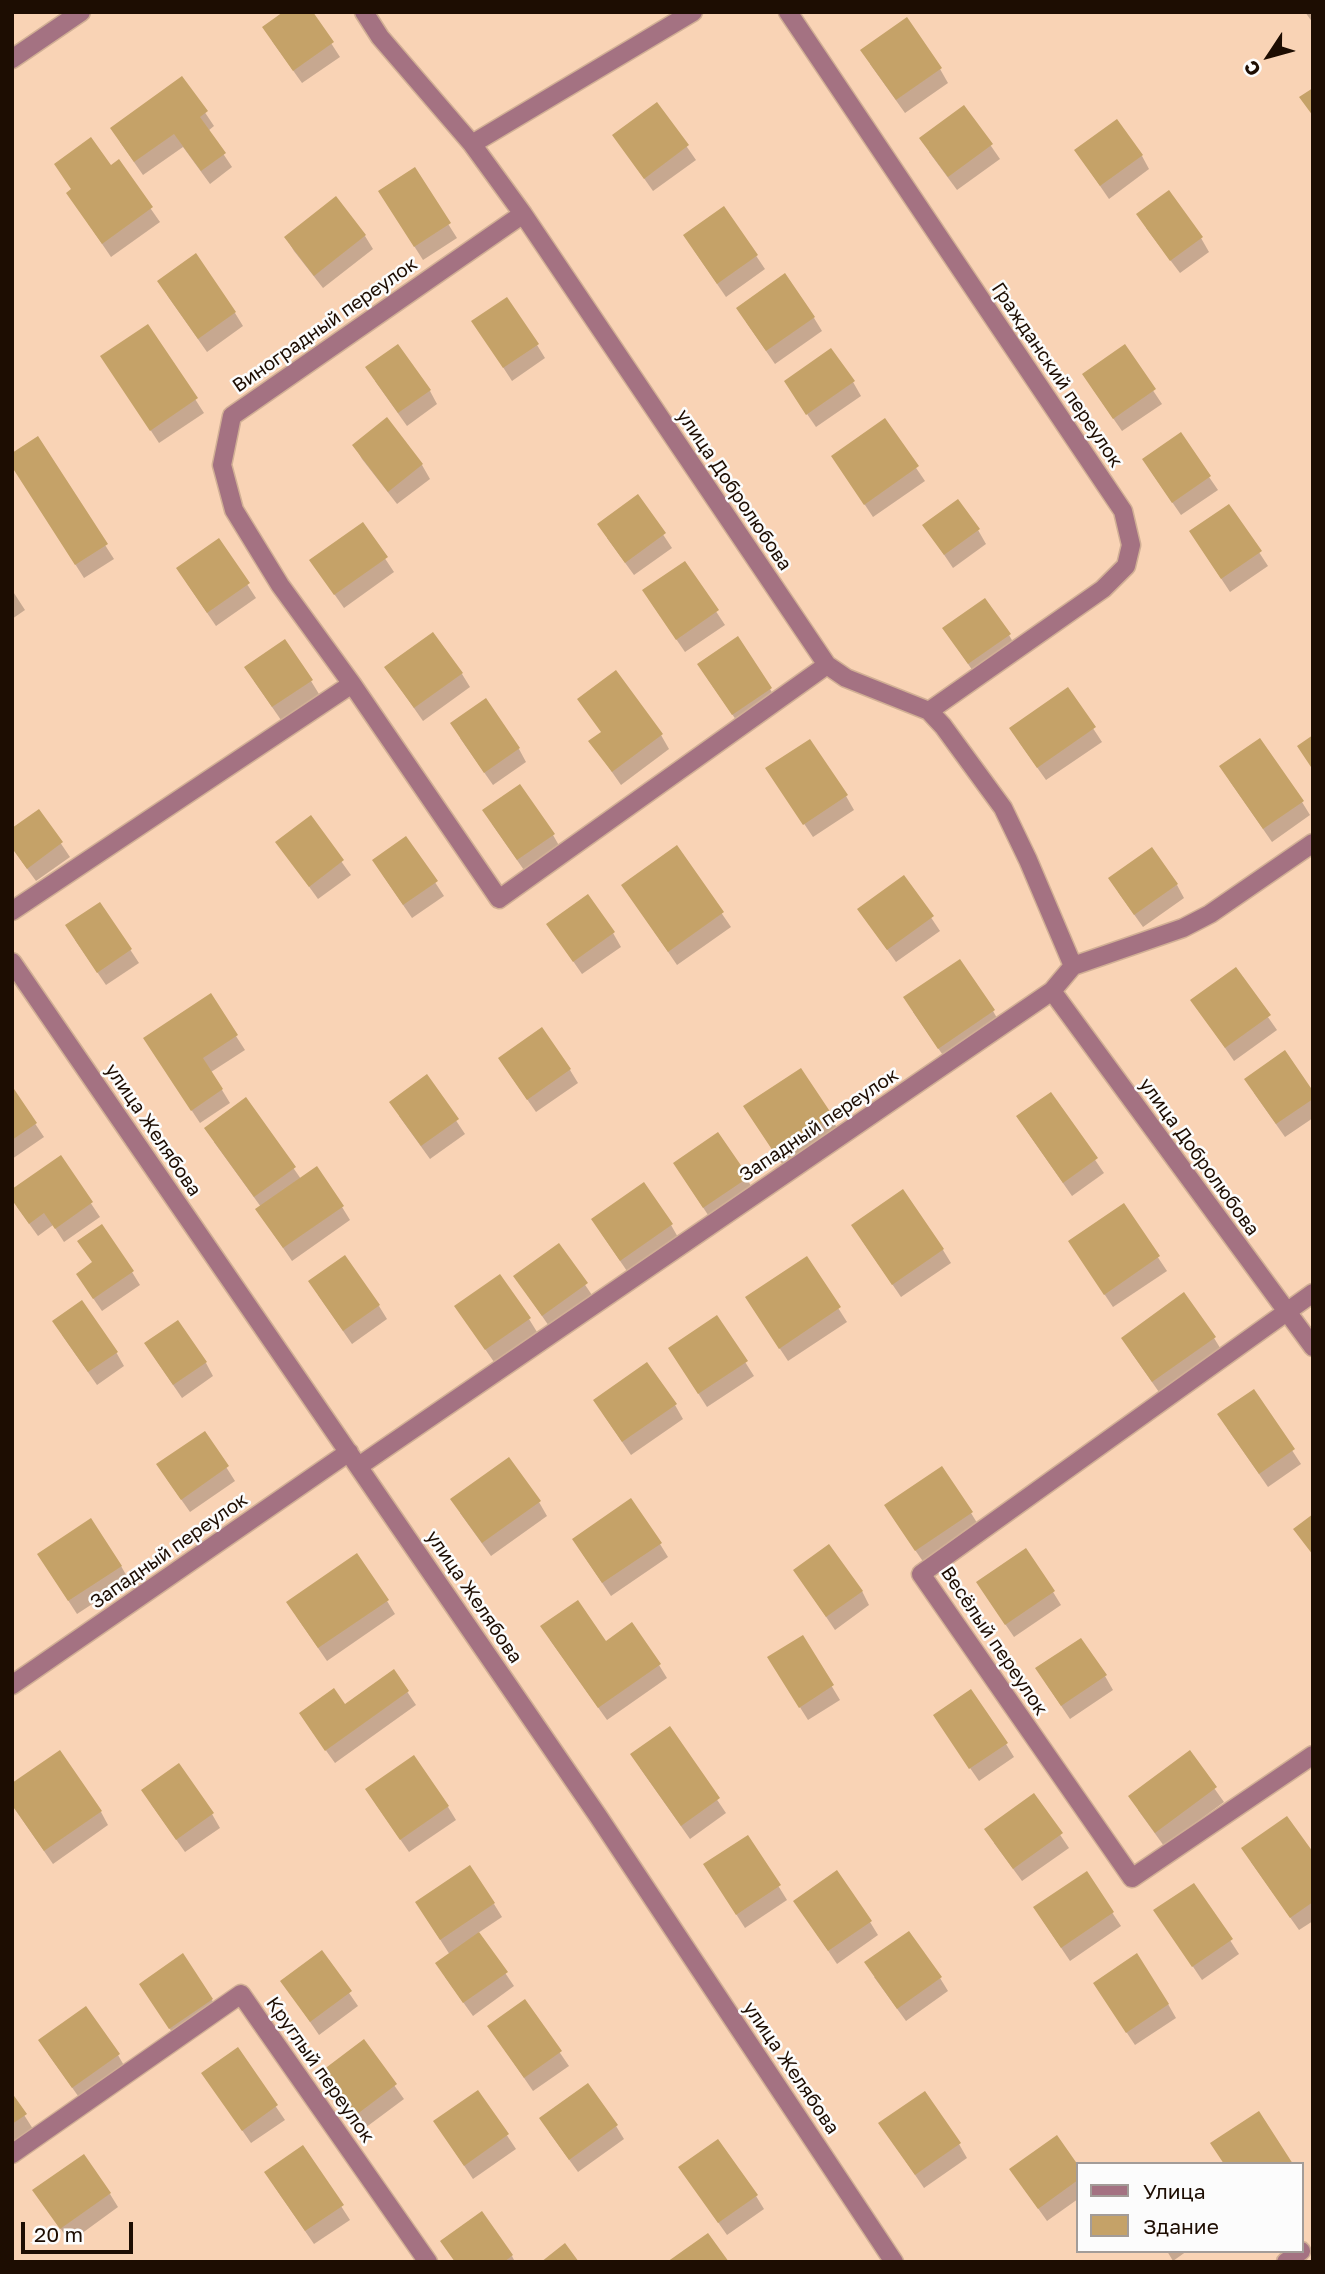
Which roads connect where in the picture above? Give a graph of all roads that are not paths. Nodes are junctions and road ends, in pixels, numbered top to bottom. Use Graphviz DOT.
graph roads {
  1 [pos="81,12"];
  2 [pos="364,12"];
  3 [pos="693,12"];
  4 [pos="788,12"];
  5 [pos="12,60"];
  6 [pos="472,144"];
  7 [pos="523,214"];
  8 [pos="827,665"];
  9 [pos="352,684"];
  10 [pos="929,711"];
  11 [pos="1313,843"];
  12 [pos="12,911"];
  13 [pos="12,962"];
  14 [pos="1073,966"];
  15 [pos="1052,991"];
  16 [pos="1313,1293"];
  17 [pos="1286,1312"];
  18 [pos="1313,1347"];
  19 [pos="354,1459"];
  20 [pos="12,1685"];
  21 [pos="1313,1755"];
  22 [pos="12,2154"];
  23 [pos="428,2262"];
  24 [pos="894,2262"];
  1 -- 5 [label="street"];
  2 -- 6 [label="street, улица Добролюбова"];
  3 -- 6 [label="street"];
  4 -- 10 [label="street, Гражданский переулок"];
  6 -- 7 [label="street, улица Добролюбова"];
  7 -- 8 [label="street, улица Добролюбова"];
  7 -- 9 [label="street, Виноградный переулок"];
  8 -- 9 [label="street, Виноградный переулок"];
  8 -- 10 [label="street, улица Добролюбова"];
  9 -- 12 [label="street"];
  10 -- 14 [label="street, улица Добролюбова"];
  11 -- 14 [label="street"];
  13 -- 19 [label="street, улица Желябова"];
  14 -- 15 [label="street, Западный переулок"];
  15 -- 17 [label="street, улица Добролюбова"];
  15 -- 19 [label="street, Западный переулок"];
  16 -- 17 [label="street, Весёлый переулок"];
  17 -- 18 [label="street, улица Добролюбова"];
  17 -- 21 [label="street, Весёлый переулок"];
  19 -- 20 [label="street, Западный переулок"];
  19 -- 24 [label="street, улица Желябова"];
  22 -- 23 [label="street, Круглый переулок"];
}
